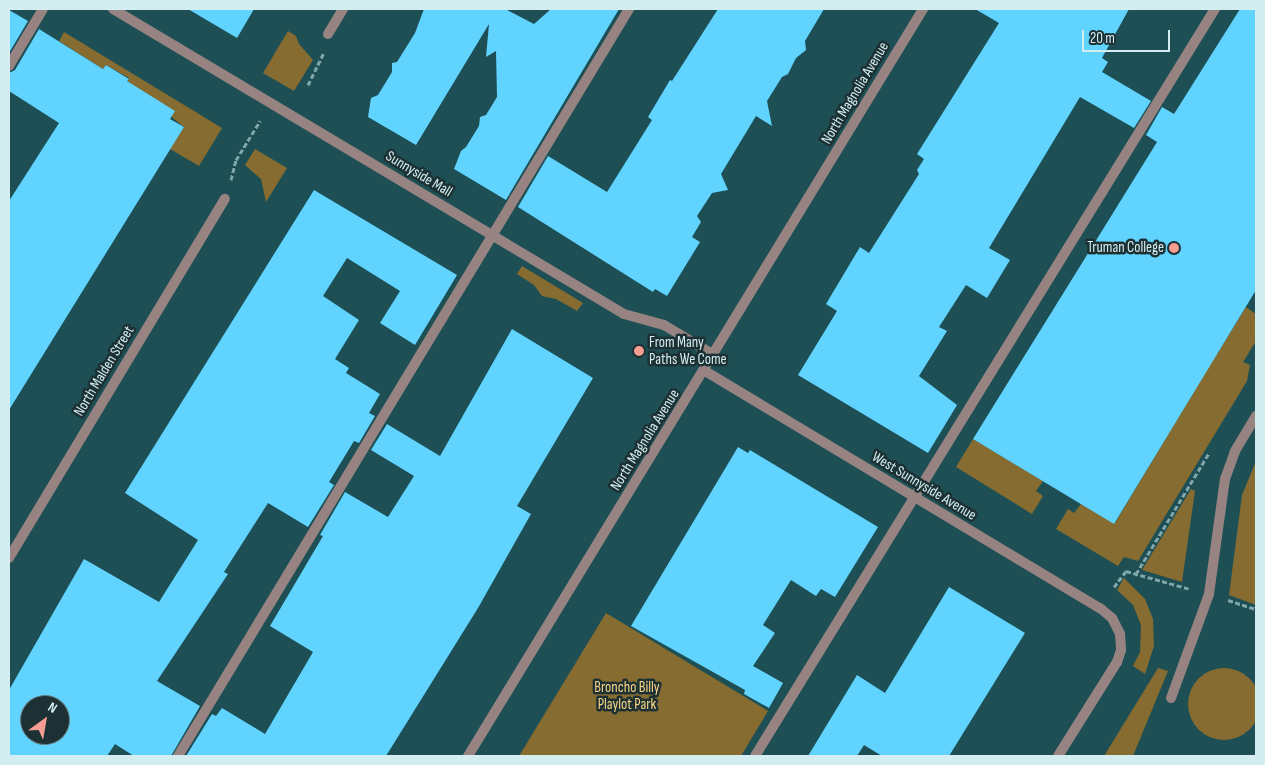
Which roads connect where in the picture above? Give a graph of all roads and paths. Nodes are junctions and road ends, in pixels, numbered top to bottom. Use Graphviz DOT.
graph roads {
  1 [pos="43,9"];
  2 [pos="113,9"];
  3 [pos="343,9"];
  4 [pos="629,9"];
  5 [pos="923,9"];
  6 [pos="1215,9"];
  7 [pos="328,34"];
  8 [pos="9,66"];
  9 [pos="308,85"];
  10 [pos="271,104"];
  11 [pos="225,200"];
  12 [pos="492,235"];
  13 [pos="714,355"];
  14 [pos="705,371"];
  15 [pos="1256,416"];
  16 [pos="1209,452"];
  17 [pos="914,497"];
  18 [pos="9,558"];
  19 [pos="1136,574"];
  20 [pos="1114,587"];
  21 [pos="1187,588"];
  22 [pos="1225,599"];
  23 [pos="1256,609"];
  24 [pos="1171,698"];
  25 [pos="178,756"];
  26 [pos="468,756"];
  27 [pos="755,756"];
  28 [pos="1058,756"];
  1 -- 8 [label="street"];
  2 -- 10 [label="street, Sunnyside Mall"];
  3 -- 7 [label="street"];
  4 -- 12 [label="street"];
  5 -- 13 [label="street, North Magnolia Avenue"];
  6 -- 17 [label="street"];
  7 -- 9 [label="path"];
  10 -- 11 [label="path"];
  10 -- 12 [label="street, Sunnyside Mall"];
  11 -- 18 [label="street, North Malden Street"];
  12 -- 13 [label="street, Sunnyside Mall"];
  12 -- 25 [label="street"];
  13 -- 14 [label="street, North Magnolia Avenue"];
  14 -- 17 [label="street, West Sunnyside Avenue"];
  14 -- 26 [label="street, North Magnolia Avenue"];
  15 -- 24 [label="street"];
  16 -- 19 [label="path"];
  17 -- 27 [label="street"];
  17 -- 28 [label="street, West Sunnyside Avenue"];
  19 -- 20 [label="path"];
  19 -- 21 [label="path"];
  22 -- 23 [label="path"];
}
